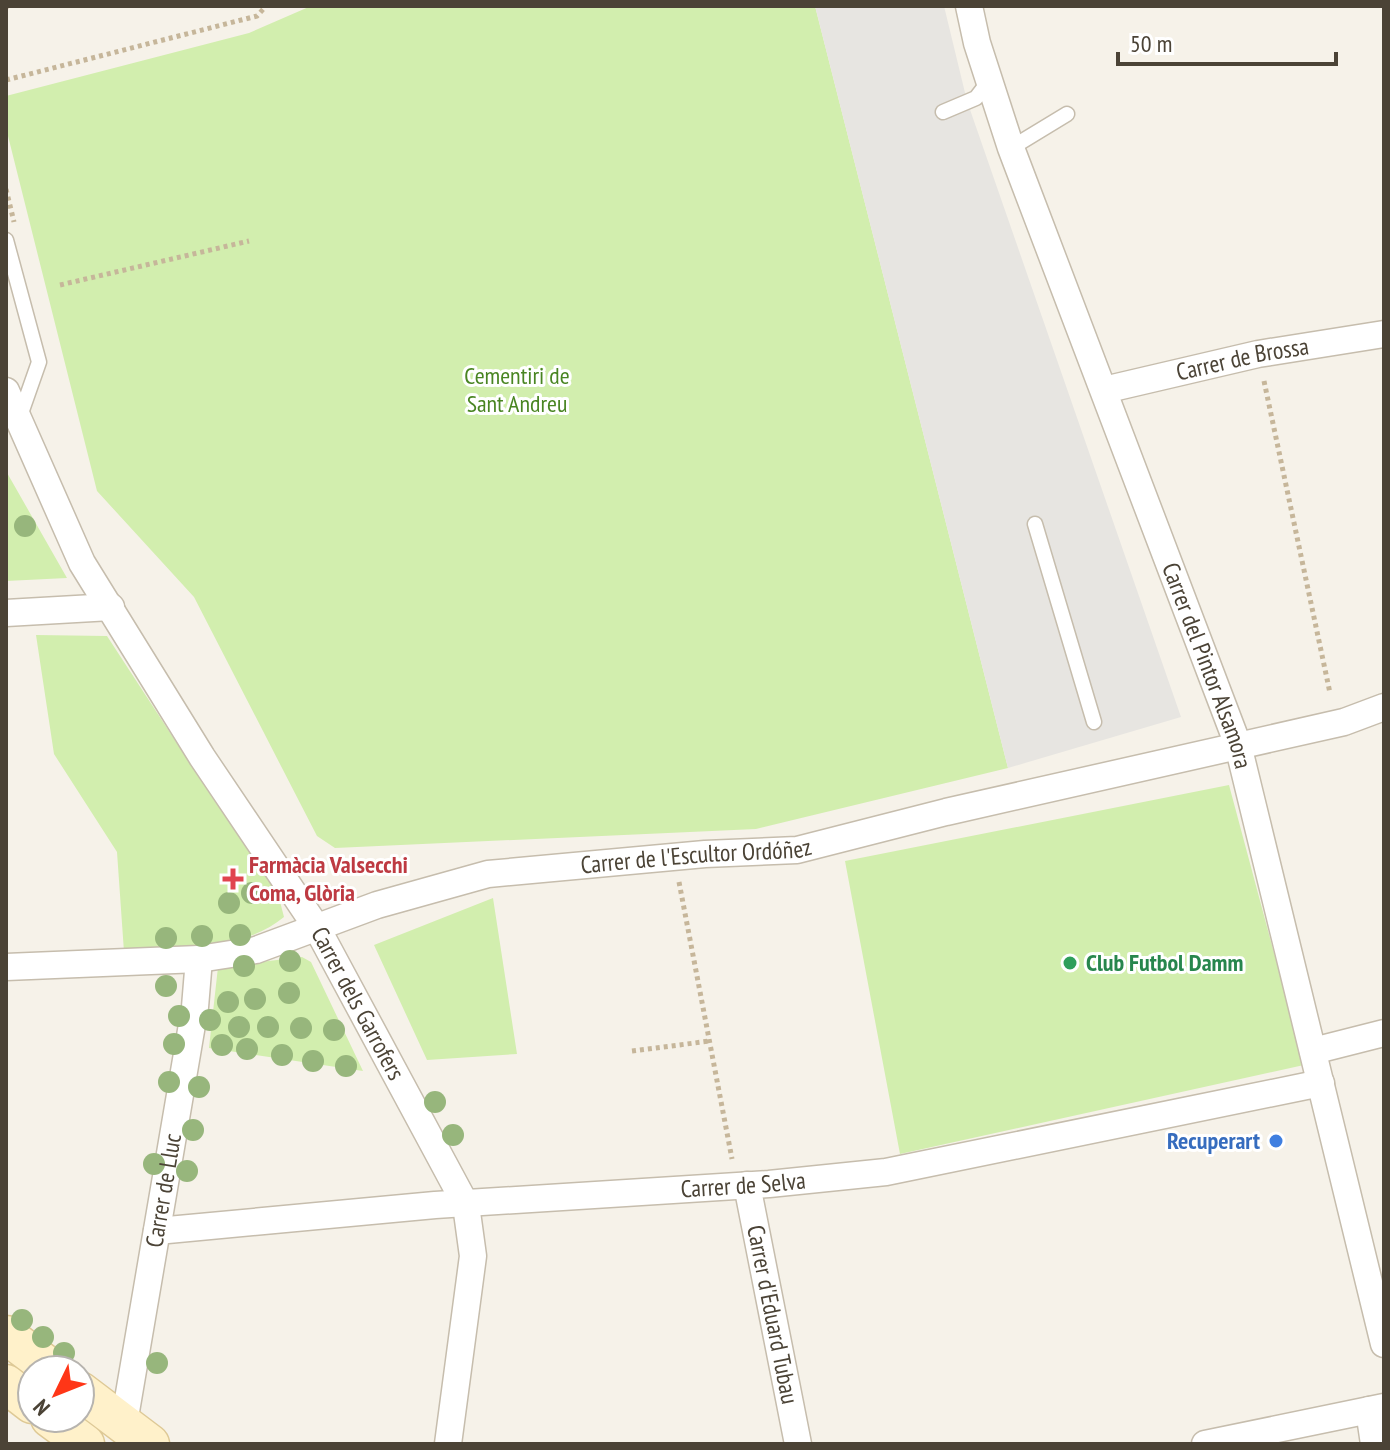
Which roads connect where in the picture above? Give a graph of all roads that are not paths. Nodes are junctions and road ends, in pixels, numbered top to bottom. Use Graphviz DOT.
graph roads {
  1 [pos="969,6"];
  2 [pos="989,81"];
  3 [pos="943,112"];
  4 [pos="1067,114"];
  5 [pos="1011,148"];
  6 [pos="6,240"];
  7 [pos="11,268"];
  8 [pos="1384,334"];
  9 [pos="1104,390"];
  10 [pos="6,391"];
  11 [pos="18,419"];
  12 [pos="1035,524"];
  13 [pos="111,607"];
  14 [pos="6,613"];
  15 [pos="1384,707"];
  16 [pos="1094,722"];
  17 [pos="1238,745"];
  18 [pos="317,928"];
  19 [pos="199,959"];
  20 [pos="6,967"];
  21 [pos="1384,1033"];
  22 [pos="1313,1051"];
  23 [pos="1321,1083"];
  24 [pos="741,1178"];
  25 [pos="466,1205"];
  26 [pos="157,1231"];
  27 [pos="6,1335"];
  28 [pos="1384,1344"];
  29 [pos="32,1354"];
  30 [pos="96,1403"];
  31 [pos="1377,1408"];
  32 [pos="137,1434"];
  33 [pos="448,1444"];
  34 [pos="798,1444"];
  35 [pos="1205,1444"];
  36 [pos="1374,1444"];
  1 -- 2 [label="street, Carrer del Pintor Alsamora"];
  2 -- 3 [label="lane"];
  2 -- 5 [label="street, Carrer del Pintor Alsamora"];
  4 -- 5 [label="lane"];
  5 -- 9 [label="street, Carrer del Pintor Alsamora"];
  6 -- 7 [label="lane"];
  7 -- 11 [label="lane"];
  8 -- 9 [label="street, Carrer de Brossa"];
  9 -- 17 [label="street, Carrer del Pintor Alsamora"];
  10 -- 11 [label="street, Carrer dels Garrofers"];
  11 -- 13 [label="street, Carrer dels Garrofers"];
  12 -- 16 [label="lane"];
  13 -- 14 [label="street"];
  13 -- 18 [label="street, Carrer dels Garrofers"];
  15 -- 17 [label="street, Carrer de l'Escultor Ordóñez"];
  17 -- 18 [label="street, Carrer de l'Escultor Ordóñez"];
  17 -- 22 [label="street, Carrer del Pintor Alsamora"];
  18 -- 19 [label="street, Carrer de l'Escultor Ordóñez"];
  18 -- 25 [label="street, Carrer dels Garrofers"];
  19 -- 20 [label="street, Carrer de l'Escultor Ordóñez"];
  19 -- 26 [label="street, Carrer de Lluc"];
  21 -- 22 [label="street"];
  22 -- 23 [label="street, Carrer del Pintor Alsamora"];
  23 -- 24 [label="street, Carrer de Selva"];
  23 -- 28 [label="street, Carrer del Pintor Alsamora"];
  24 -- 25 [label="street, Carrer de Selva"];
  24 -- 34 [label="street, Carrer d'Eduard Tubau"];
  25 -- 26 [label="street, Carrer de Selva"];
  25 -- 33 [label="street, Carrer dels Garrofers"];
  26 -- 32 [label="street, Carrer de Lluc"];
  27 -- 29 [label="main road"];
  30 -- 32 [label="main road"];
  31 -- 35 [label="street"];
  31 -- 36 [label="street"];
}
